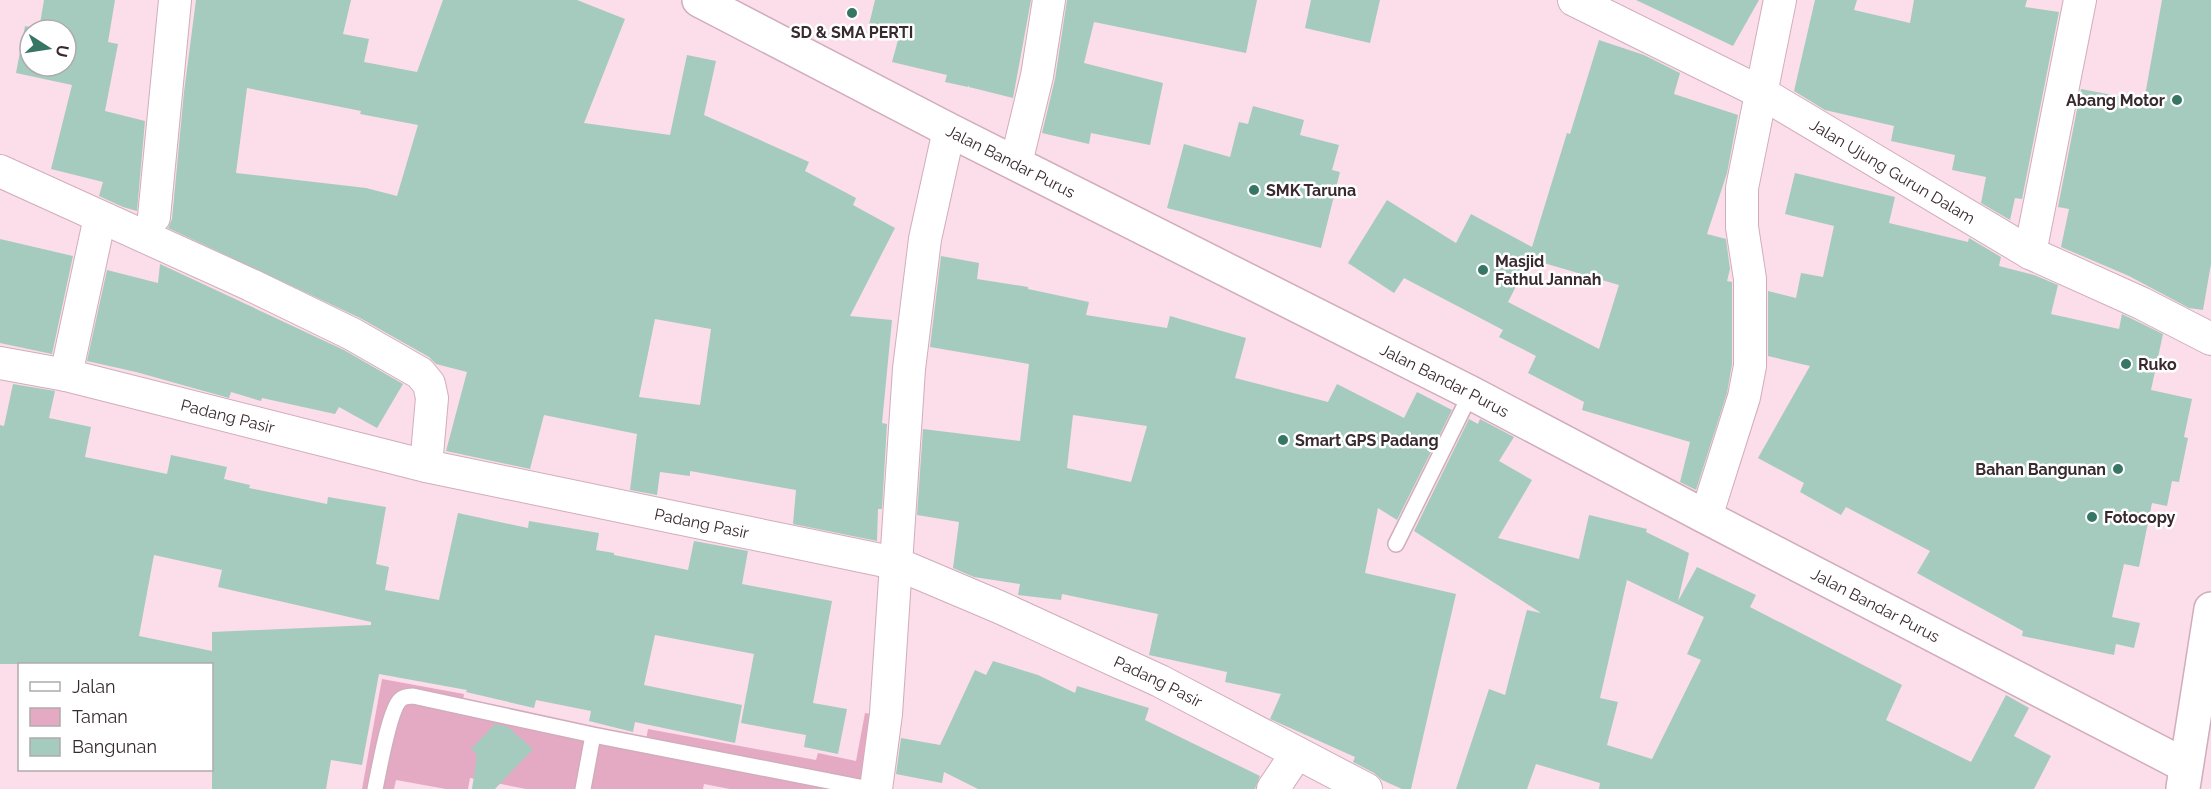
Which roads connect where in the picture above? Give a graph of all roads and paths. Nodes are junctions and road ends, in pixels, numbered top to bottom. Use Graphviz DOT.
graph roads {
  1 [pos="175,0"];
  2 [pos="699,0"];
  3 [pos="1049,0"];
  4 [pos="1780,0"];
  5 [pos="1578,1"];
  6 [pos="2073,2"];
  7 [pos="1760,92"];
  8 [pos="949,130"];
  9 [pos="1016,163"];
  10 [pos="0,171"];
  11 [pos="100,217"];
  12 [pos="154,218"];
  13 [pos="2030,253"];
  14 [pos="2211,339"];
  15 [pos="0,363"];
  16 [pos="66,375"];
  17 [pos="1472,393"];
  18 [pos="426,466"];
  19 [pos="1706,517"];
  20 [pos="1396,544"];
  21 [pos="895,563"];
  22 [pos="2211,609"];
  23 [pos="593,735"];
  24 [pos="1297,753"];
  25 [pos="2184,778"];
  26 [pos="375,789"];
  27 [pos="583,789"];
  28 [pos="870,789"];
  29 [pos="876,789"];
  30 [pos="1273,789"];
  31 [pos="1366,789"];
  1 -- 12 [label="street"];
  2 -- 8 [label="street, Jalan Bandar Purus"];
  3 -- 9 [label="street"];
  4 -- 7 [label="street"];
  5 -- 7 [label="street, Jalan Ujung Gurun Dalam"];
  6 -- 13 [label="street"];
  7 -- 13 [label="street, Jalan Ujung Gurun Dalam"];
  7 -- 19 [label="street"];
  8 -- 9 [label="street, Jalan Bandar Purus"];
  8 -- 21 [label="street"];
  9 -- 17 [label="street, Jalan Bandar Purus"];
  10 -- 11 [label="street"];
  11 -- 16 [label="street"];
  11 -- 18 [label="street"];
  13 -- 14 [label="street, Jalan Ujung Gurun Dalam"];
  15 -- 16 [label="street, Padang Pasir"];
  16 -- 18 [label="street, Padang Pasir"];
  17 -- 19 [label="street, Jalan Bandar Purus"];
  17 -- 20 [label="lane"];
  18 -- 21 [label="street, Padang Pasir"];
  19 -- 25 [label="street, Jalan Bandar Purus"];
  21 -- 24 [label="street, Padang Pasir"];
  21 -- 29 [label="street"];
  22 -- 25 [label="street"];
  23 -- 26 [label="lane"];
  23 -- 27 [label="lane"];
  23 -- 28 [label="lane"];
  24 -- 30 [label="street"];
  24 -- 31 [label="street, Padang Pasir"];
}
